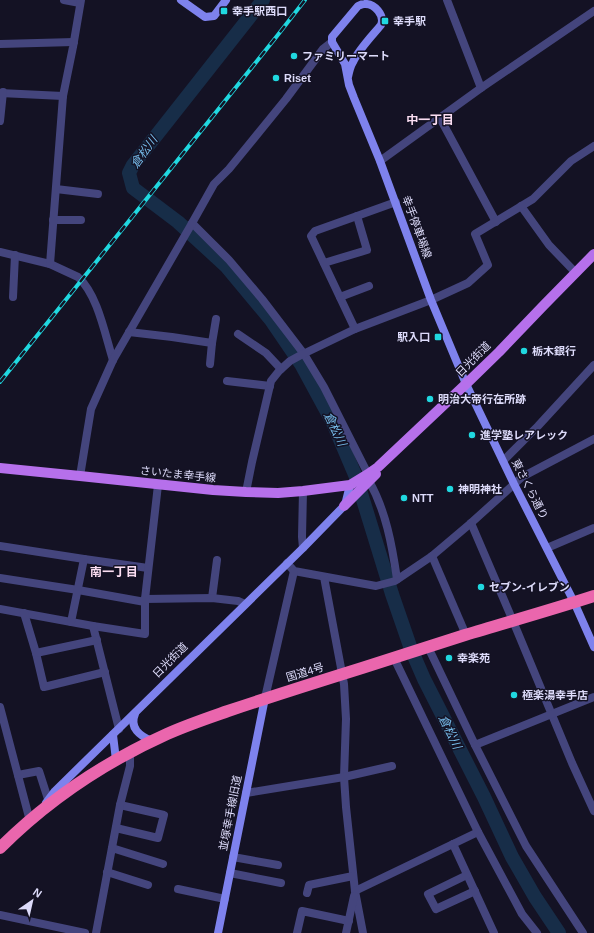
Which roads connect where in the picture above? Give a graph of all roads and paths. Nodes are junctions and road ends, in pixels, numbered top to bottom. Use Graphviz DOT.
graph roads {
  1 [pos="64,0"];
  2 [pos="180,0"];
  3 [pos="226,0"];
  4 [pos="376,0"];
  5 [pos="446,0"];
  6 [pos="81,1"];
  7 [pos="366,2"];
  8 [pos="376,9"];
  9 [pos="594,10"];
  10 [pos="74,42"];
  11 [pos="332,42"];
  12 [pos="0,44"];
  13 [pos="348,77"];
  14 [pos="482,88"];
  15 [pos="2,92"];
  16 [pos="63,96"];
  17 [pos="440,118"];
  18 [pos="0,120"];
  19 [pos="594,146"];
  20 [pos="380,161"];
  21 [pos="56,189"];
  22 [pos="98,194"];
  23 [pos="396,202"];
  24 [pos="521,206"];
  25 [pos="357,216"];
  26 [pos="53,220"];
  27 [pos="81,220"];
  28 [pos="496,222"];
  29 [pos="192,224"];
  30 [pos="0,252"];
  31 [pos="594,254"];
  32 [pos="15,255"];
  33 [pos="324,263"];
  34 [pos="50,264"];
  35 [pos="576,272"];
  36 [pos="369,286"];
  37 [pos="13,297"];
  38 [pos="340,297"];
  39 [pos="431,300"];
  40 [pos="216,319"];
  41 [pos="355,329"];
  42 [pos="129,332"];
  43 [pos="238,334"];
  44 [pos="212,343"];
  45 [pos="302,354"];
  46 [pos="113,360"];
  47 [pos="210,364"];
  48 [pos="594,365"];
  49 [pos="281,369"];
  50 [pos="227,382"];
  51 [pos="466,384"];
  52 [pos="270,386"];
  53 [pos="594,439"];
  54 [pos="503,461"];
  55 [pos="0,468"];
  56 [pos="80,476"];
  57 [pos="368,479"];
  58 [pos="514,484"];
  59 [pos="158,485"];
  60 [pos="354,487"];
  61 [pos="303,491"];
  62 [pos="246,492"];
  63 [pos="344,506"];
  64 [pos="471,523"];
  65 [pos="594,528"];
  66 [pos="0,546"];
  67 [pos="303,548"];
  68 [pos="547,548"];
  69 [pos="432,556"];
  70 [pos="84,559"];
  71 [pos="217,560"];
  72 [pos="287,563"];
  73 [pos="148,568"];
  74 [pos="294,570"];
  75 [pos="324,577"];
  76 [pos="0,578"];
  77 [pos="396,580"];
  78 [pos="78,590"];
  79 [pos="594,596"];
  80 [pos="212,598"];
  81 [pos="145,600"];
  82 [pos="574,602"];
  83 [pos="245,604"];
  84 [pos="0,609"];
  85 [pos="24,613"];
  86 [pos="513,621"];
  87 [pos="71,622"];
  88 [pos="93,626"];
  89 [pos="466,635"];
  90 [pos="97,640"];
  91 [pos="594,647"];
  92 [pos="424,648"];
  93 [pos="36,654"];
  94 [pos="400,657"];
  95 [pos="105,672"];
  96 [pos="343,674"];
  97 [pos="594,697"];
  98 [pos="265,698"];
  99 [pos="0,707"];
  100 [pos="135,713"];
  101 [pos="552,714"];
  102 [pos="119,729"];
  103 [pos="113,735"];
  104 [pos="152,741"];
  105 [pos="475,745"];
  106 [pos="130,752"];
  107 [pos="116,760"];
  108 [pos="392,766"];
  109 [pos="18,775"];
  110 [pos="344,777"];
  111 [pos="246,794"];
  112 [pos="48,799"];
  113 [pos="120,805"];
  114 [pos="593,807"];
  115 [pos="41,811"];
  116 [pos="30,820"];
  117 [pos="116,828"];
  118 [pos="478,832"];
  119 [pos="453,844"];
  120 [pos="0,848"];
  121 [pos="112,848"];
  122 [pos="233,857"];
  123 [pos="163,864"];
  124 [pos="278,866"];
  125 [pos="107,872"];
  126 [pos="230,873"];
  127 [pos="467,875"];
  128 [pos="353,876"];
  129 [pos="281,883"];
  130 [pos="148,885"];
  131 [pos="178,888"];
  132 [pos="355,891"];
  133 [pos="474,891"];
  134 [pos="308,894"];
  135 [pos="224,898"];
  136 [pos="0,916"];
  137 [pos="349,921"];
  138 [pos="55,930"];
  139 [pos="85,933"];
  140 [pos="96,933"];
  141 [pos="218,933"];
  142 [pos="297,933"];
  143 [pos="346,933"];
  144 [pos="363,933"];
  145 [pos="494,933"];
  146 [pos="537,933"];
  147 [pos="583,933"];
  1 -- 6 [label="street"];
  2 -- 3 [label="street"];
  4 -- 8 [label="street"];
  5 -- 14 [label="street"];
  6 -- 10 [label="street"];
  7 -- 8 [label="street"];
  7 -- 11 [label="street"];
  8 -- 13 [label="street"];
  9 -- 14 [label="street"];
  10 -- 12 [label="street"];
  10 -- 16 [label="street"];
  11 -- 13 [label="street, 幸手停車場線"];
  11 -- 29 [label="street"];
  13 -- 20 [label="street, 幸手停車場線"];
  14 -- 17 [label="street"];
  15 -- 16 [label="street"];
  15 -- 18 [label="street"];
  16 -- 21 [label="street"];
  17 -- 20 [label="street"];
  17 -- 28 [label="street"];
  19 -- 24 [label="street"];
  20 -- 23 [label="street, 幸手停車場線"];
  21 -- 22 [label="street"];
  21 -- 26 [label="street"];
  23 -- 25 [label="street"];
  23 -- 39 [label="street, 幸手停車場線"];
  24 -- 28 [label="street"];
  24 -- 35 [label="street"];
  25 -- 33 [label="street"];
  25 -- 33 [label="street"];
  26 -- 27 [label="street"];
  26 -- 34 [label="street"];
  28 -- 39 [label="street"];
  29 -- 42 [label="street"];
  29 -- 45 [label="street"];
  30 -- 32 [label="street"];
  31 -- 35 [label="main road, 日光街道"];
  32 -- 34 [label="street"];
  32 -- 37 [label="street"];
  33 -- 38 [label="street"];
  34 -- 46 [label="street"];
  35 -- 51 [label="main road, 日光街道"];
  36 -- 38 [label="street"];
  38 -- 41 [label="street"];
  39 -- 41 [label="street"];
  39 -- 51 [label="street, 幸手停車場線"];
  40 -- 44 [label="street"];
  41 -- 45 [label="street"];
  42 -- 44 [label="street"];
  42 -- 46 [label="street"];
  43 -- 49 [label="street"];
  44 -- 47 [label="street"];
  45 -- 49 [label="street"];
  45 -- 57 [label="street"];
  46 -- 56 [label="street"];
  48 -- 54 [label="street"];
  49 -- 52 [label="street"];
  50 -- 52 [label="street"];
  51 -- 54 [label="street, 東さくら通り"];
  51 -- 57 [label="main road, 日光街道"];
  52 -- 62 [label="street"];
  53 -- 58 [label="street"];
  54 -- 58 [label="street, 東さくら通り"];
  55 -- 56 [label="main road, さいたま幸手線"];
  56 -- 59 [label="main road, さいたま幸手線"];
  57 -- 60 [label="main road, 日光街道"];
  57 -- 77 [label="street"];
  58 -- 64 [label="street"];
  58 -- 68 [label="street, 東さくら通り"];
  59 -- 62 [label="main road, さいたま幸手線"];
  59 -- 73 [label="street"];
  60 -- 61 [label="main road, さいたま幸手線"];
  60 -- 63 [label="main road"];
  61 -- 62 [label="main road, さいたま幸手線"];
  61 -- 67 [label="street"];
  63 -- 67 [label="street, 日光街道"];
  64 -- 69 [label="street"];
  64 -- 86 [label="street"];
  65 -- 68 [label="street"];
  66 -- 70 [label="street"];
  67 -- 72 [label="street, 日光街道"];
  68 -- 82 [label="street, 東さくら通り"];
  69 -- 77 [label="street"];
  69 -- 89 [label="street"];
  70 -- 73 [label="street"];
  70 -- 78 [label="street"];
  71 -- 80 [label="street"];
  72 -- 74 [label="street"];
  72 -- 83 [label="street, 日光街道"];
  73 -- 81 [label="street"];
  74 -- 75 [label="street"];
  74 -- 98 [label="street"];
  75 -- 77 [label="street"];
  75 -- 96 [label="street"];
  76 -- 78 [label="street"];
  78 -- 81 [label="street"];
  78 -- 87 [label="street"];
  79 -- 82 [label="highway, 国道4号"];
  80 -- 81 [label="street"];
  80 -- 83 [label="street"];
  81 -- 88 [label="street"];
  82 -- 86 [label="highway, 国道4号"];
  82 -- 91 [label="street, 東さくら通り"];
  83 -- 100 [label="street, 日光街道"];
  84 -- 85 [label="street"];
  85 -- 87 [label="street"];
  85 -- 93 [label="street"];
  86 -- 89 [label="highway, 国道4号"];
  86 -- 101 [label="street"];
  87 -- 88 [label="street"];
  88 -- 90 [label="street"];
  89 -- 92 [label="highway, 国道4号"];
  90 -- 93 [label="street"];
  90 -- 95 [label="street"];
  92 -- 94 [label="highway, 国道4号"];
  92 -- 105 [label="street"];
  93 -- 95 [label="street"];
  94 -- 96 [label="highway, 国道4号"];
  94 -- 118 [label="street"];
  95 -- 102 [label="street"];
  96 -- 98 [label="highway, 国道4号"];
  96 -- 110 [label="street"];
  97 -- 101 [label="street"];
  98 -- 104 [label="highway, 国道4号"];
  98 -- 111 [label="street, 並塚幸手線旧道"];
  99 -- 109 [label="street"];
  100 -- 102 [label="street, 日光街道"];
  100 -- 104 [label="street"];
  101 -- 105 [label="street"];
  101 -- 114 [label="street"];
  102 -- 103 [label="street, 日光街道"];
  103 -- 107 [label="street"];
  103 -- 112 [label="street, 日光街道"];
  104 -- 106 [label="highway, 国道4号"];
  105 -- 147 [label="street"];
  106 -- 107 [label="highway, 国道4号"];
  106 -- 113 [label="street"];
  107 -- 115 [label="highway, 国道4号"];
  108 -- 110 [label="street"];
  109 -- 112 [label="street"];
  109 -- 116 [label="street"];
  110 -- 111 [label="street"];
  110 -- 128 [label="street"];
  111 -- 122 [label="street, 並塚幸手線旧道"];
  112 -- 115 [label="street, 日光街道"];
  113 -- 117 [label="street"];
  113 -- 117 [label="street"];
  115 -- 116 [label="highway, 日光街道"];
  116 -- 120 [label="highway, 日光街道"];
  117 -- 121 [label="street"];
  118 -- 119 [label="street"];
  118 -- 146 [label="street"];
  119 -- 127 [label="street"];
  119 -- 132 [label="street"];
  121 -- 123 [label="street"];
  121 -- 125 [label="street"];
  122 -- 124 [label="street"];
  122 -- 126 [label="street, 並塚幸手線旧道"];
  125 -- 130 [label="street"];
  125 -- 140 [label="street"];
  126 -- 129 [label="street"];
  126 -- 135 [label="street, 並塚幸手線旧道"];
  127 -- 133 [label="street"];
  127 -- 133 [label="street"];
  128 -- 132 [label="street"];
  128 -- 134 [label="street"];
  131 -- 135 [label="street"];
  132 -- 137 [label="street"];
  132 -- 144 [label="street"];
  133 -- 145 [label="street"];
  135 -- 141 [label="street, 並塚幸手線旧道"];
  136 -- 138 [label="street"];
  137 -- 142 [label="street"];
  137 -- 143 [label="street"];
  138 -- 139 [label="street"];
}
